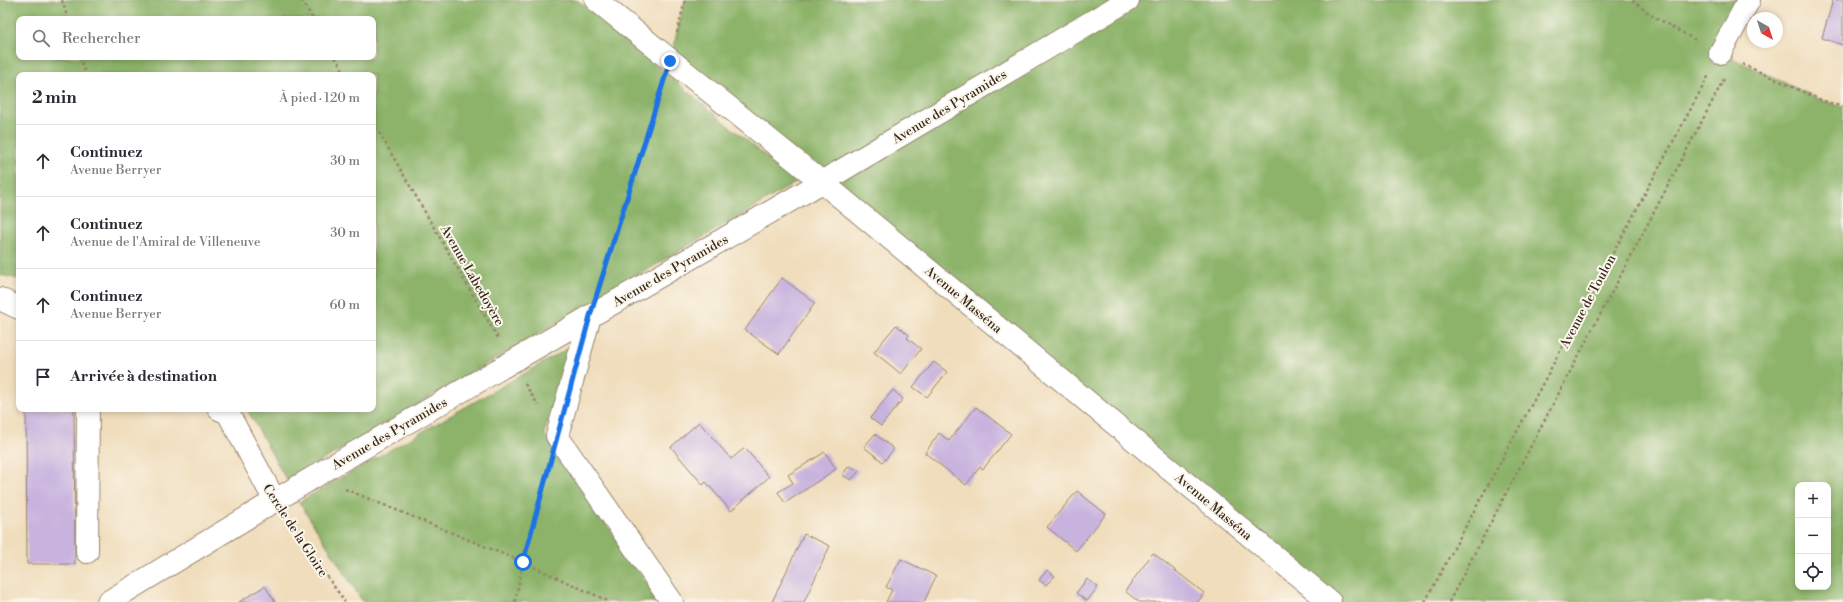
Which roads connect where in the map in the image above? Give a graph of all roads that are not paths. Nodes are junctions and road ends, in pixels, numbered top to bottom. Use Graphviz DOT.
graph roads {
  1 [pos="596,0"];
  2 [pos="1128,0"];
  3 [pos="1749,0"];
  4 [pos="1727,57"];
  5 [pos="822,182"];
  6 [pos="0,299"];
  7 [pos="16,307"];
  8 [pos="590,316"];
  9 [pos="88,412"];
  10 [pos="224,412"];
  11 [pos="275,501"];
  12 [pos="87,552"];
  13 [pos="108,602"];
  14 [pos="672,602"];
  15 [pos="1330,602"];
  1 -- 5 [label="street, Avenue Masséna"];
  2 -- 5 [label="street, Avenue des Pyramides"];
  3 -- 4 [label="street"];
  5 -- 8 [label="street, Avenue des Pyramides"];
  5 -- 15 [label="street, Avenue Masséna"];
  6 -- 7 [label="street"];
  8 -- 11 [label="street, Avenue des Pyramides"];
  8 -- 14 [label="street"];
  9 -- 12 [label="street"];
  10 -- 11 [label="street, Cercle de la Gloire"];
  11 -- 13 [label="street, Avenue des Pyramides"];
}
